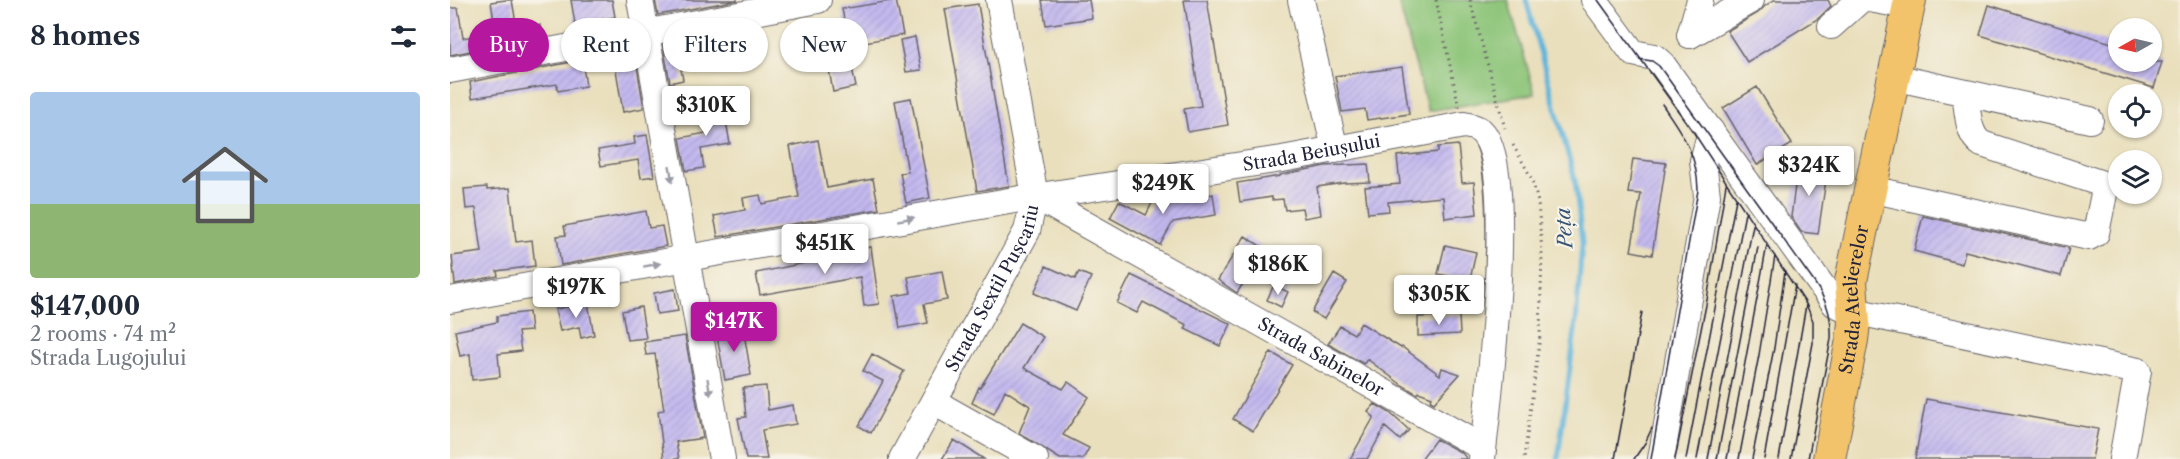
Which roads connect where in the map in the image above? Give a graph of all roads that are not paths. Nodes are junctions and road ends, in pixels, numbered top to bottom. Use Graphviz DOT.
graph roads {
  1 [pos="640,0"];
  2 [pos="818,0"];
  3 [pos="999,0"];
  4 [pos="1301,0"];
  5 [pos="1594,0"];
  6 [pos="1700,0"];
  7 [pos="1751,0"];
  8 [pos="1860,0"];
  9 [pos="1875,0"];
  10 [pos="1909,3"];
  11 [pos="644,18"];
  12 [pos="1831,26"];
  13 [pos="651,33"];
  14 [pos="561,50"];
  15 [pos="651,57"];
  16 [pos="450,70"];
  17 [pos="1893,77"];
  18 [pos="1965,93"];
  19 [pos="2090,120"];
  20 [pos="1711,131"];
  21 [pos="1335,150"];
  22 [pos="1870,189"];
  23 [pos="1035,196"];
  24 [pos="686,259"];
  25 [pos="450,300"];
  26 [pos="1853,311"];
  27 [pos="934,402"];
  28 [pos="1482,453"];
  29 [pos="722,459"];
  30 [pos="902,459"];
  31 [pos="1035,459"];
  32 [pos="1661,459"];
  33 [pos="1829,459"];
  34 [pos="2122,459"];
  1 -- 11 [label="street"];
  2 -- 13 [label="street"];
  3 -- 23 [label="street, Strada Sextil Pușcariu"];
  4 -- 21 [label="street"];
  5 -- 20 [label="street"];
  6 -- 7 [label="street"];
  8 -- 12 [label="street"];
  9 -- 10 [label="street"];
  10 -- 17 [label="main road, Strada Atelierelor"];
  14 -- 16 [label="street"];
  15 -- 24 [label="street, one-way"];
  17 -- 18 [label="street"];
  17 -- 22 [label="main road, Strada Atelierelor"];
  18 -- 19 [label="street"];
  18 -- 22 [label="street"];
  20 -- 26 [label="street"];
  20 -- 32 [label="street"];
  21 -- 23 [label="street, Strada Beiușului"];
  21 -- 28 [label="street, Strada Beiușului"];
  22 -- 26 [label="main road, Strada Atelierelor"];
  24 -- 23 [label="street, Strada Beiușului, one-way"];
  23 -- 27 [label="street, Strada Sextil Pușcariu"];
  23 -- 28 [label="street, Strada Sabinelor"];
  25 -- 24 [label="street, Strada Beiușului, one-way"];
  24 -- 29 [label="street, one-way"];
  26 -- 33 [label="main road, Strada Atelierelor"];
  26 -- 34 [label="street"];
  27 -- 30 [label="street, Strada Sextil Pușcariu"];
  27 -- 31 [label="street"];
}
